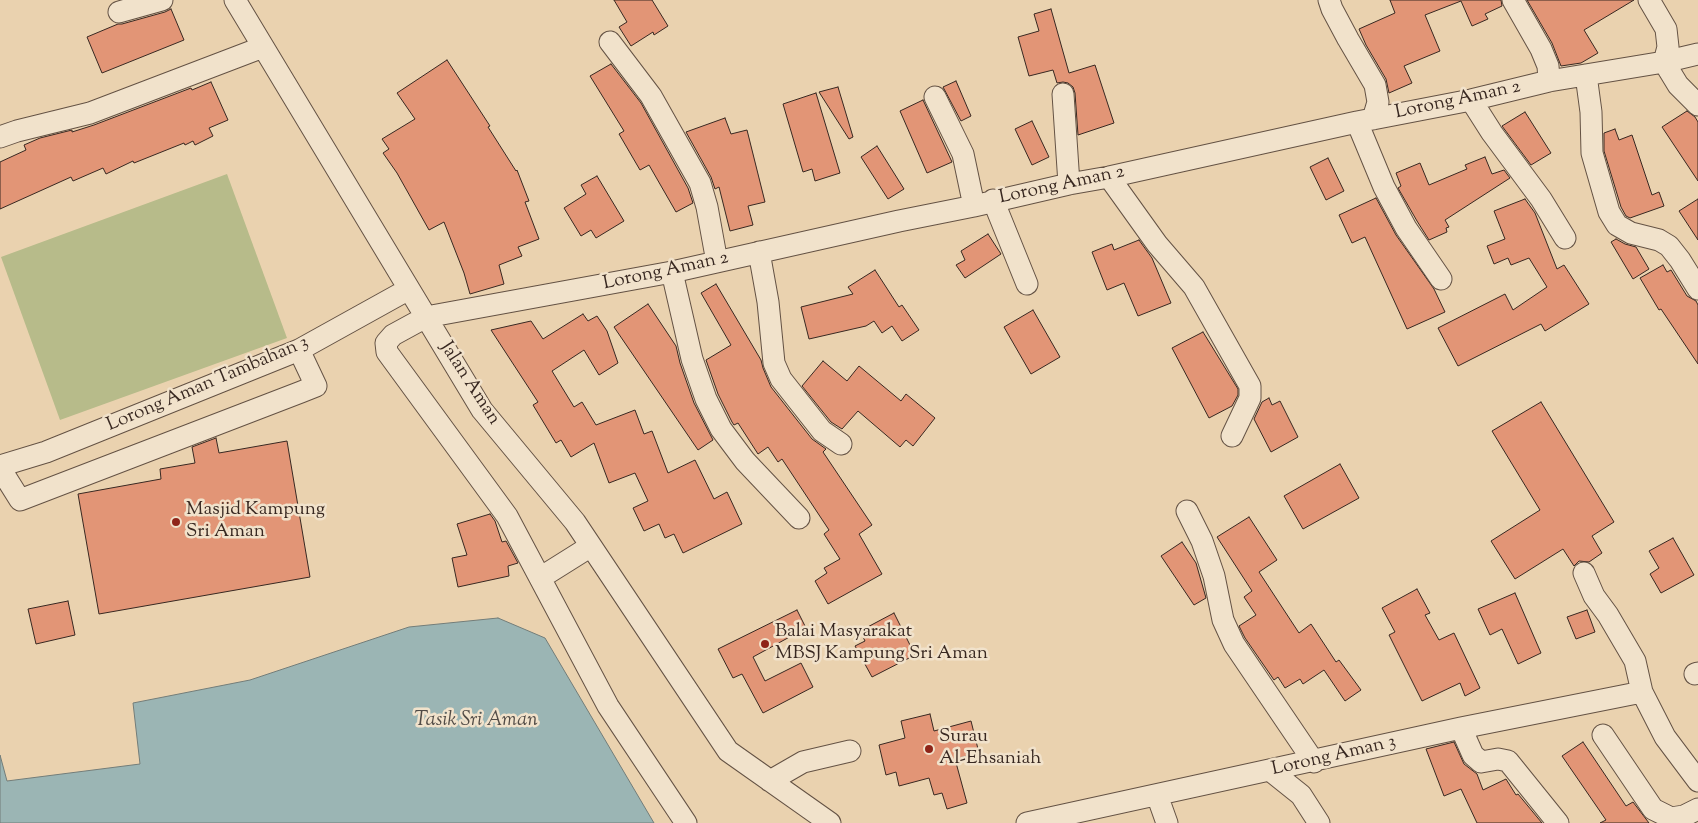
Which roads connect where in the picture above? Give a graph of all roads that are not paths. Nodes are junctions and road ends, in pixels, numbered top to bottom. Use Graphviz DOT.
graph roads {
  1 [pos="162,0"];
  2 [pos="235,0"];
  3 [pos="1329,0"];
  4 [pos="1513,0"];
  5 [pos="1649,0"];
  6 [pos="119,12"];
  7 [pos="610,42"];
  8 [pos="263,47"];
  9 [pos="1698,54"];
  10 [pos="1664,62"];
  11 [pos="1586,75"];
  12 [pos="1549,81"];
  13 [pos="1063,94"];
  14 [pos="935,97"];
  15 [pos="1471,100"];
  16 [pos="1698,105"];
  17 [pos="1365,120"];
  18 [pos="0,137"];
  19 [pos="1109,177"];
  20 [pos="1069,184"];
  21 [pos="983,203"];
  22 [pos="1565,238"];
  23 [pos="759,252"];
  24 [pos="716,262"];
  25 [pos="672,272"];
  26 [pos="1441,279"];
  27 [pos="1027,284"];
  28 [pos="409,289"];
  29 [pos="1698,289"];
  30 [pos="426,317"];
  31 [pos="299,350"];
  32 [pos="1232,436"];
  33 [pos="841,444"];
  34 [pos="0,467"];
  35 [pos="1187,511"];
  36 [pos="799,518"];
  37 [pos="591,546"];
  38 [pos="1584,573"];
  39 [pos="540,578"];
  40 [pos="1642,692"];
  41 [pos="1461,728"];
  42 [pos="1603,735"];
  43 [pos="850,751"];
  44 [pos="1314,762"];
  45 [pos="1271,771"];
  46 [pos="770,781"];
  47 [pos="1698,781"];
  48 [pos="1157,795"];
  49 [pos="1698,808"];
  50 [pos="686,823"];
  51 [pos="830,823"];
  52 [pos="1026,823"];
  53 [pos="1167,823"];
  54 [pos="1319,823"];
  55 [pos="1558,823"];
  1 -- 6 [label="street"];
  2 -- 8 [label="street, Jalan Aman"];
  3 -- 17 [label="street"];
  4 -- 12 [label="street"];
  5 -- 10 [label="street"];
  7 -- 24 [label="street"];
  8 -- 18 [label="street"];
  8 -- 28 [label="street, Jalan Aman"];
  9 -- 10 [label="street, Lorong Aman 2"];
  10 -- 11 [label="street, Lorong Aman 2"];
  10 -- 16 [label="street"];
  11 -- 12 [label="street, Lorong Aman 2"];
  11 -- 29 [label="street"];
  12 -- 15 [label="street, Lorong Aman 2"];
  13 -- 20 [label="street"];
  14 -- 21 [label="street"];
  15 -- 17 [label="street, Lorong Aman 2"];
  15 -- 22 [label="street"];
  17 -- 19 [label="street, Lorong Aman 2"];
  17 -- 26 [label="street"];
  19 -- 20 [label="street, Lorong Aman 2"];
  19 -- 32 [label="street"];
  20 -- 21 [label="street, Lorong Aman 2"];
  21 -- 23 [label="street, Lorong Aman 2"];
  21 -- 27 [label="street"];
  23 -- 24 [label="street, Lorong Aman 2"];
  23 -- 33 [label="street"];
  24 -- 25 [label="street, Lorong Aman 2"];
  25 -- 30 [label="street, Lorong Aman 2"];
  25 -- 36 [label="street"];
  28 -- 30 [label="street, Jalan Aman"];
  28 -- 31 [label="street, Lorong Aman Tambahan 3"];
  30 -- 37 [label="street, Jalan Aman"];
  30 -- 39 [label="street, Lorong Aman 2"];
  31 -- 34 [label="street, Lorong Aman Tambahan 3"];
  31 -- 34 [label="street"];
  35 -- 44 [label="street"];
  37 -- 39 [label="street"];
  37 -- 46 [label="street, Jalan Aman"];
  38 -- 40 [label="street"];
  39 -- 50 [label="street"];
  40 -- 41 [label="street, Lorong Aman 3"];
  40 -- 47 [label="street"];
  41 -- 44 [label="street, Lorong Aman 3"];
  41 -- 55 [label="street"];
  42 -- 49 [label="street"];
  43 -- 46 [label="street"];
  44 -- 45 [label="street, Lorong Aman 3"];
  45 -- 48 [label="street, Lorong Aman 3"];
  45 -- 54 [label="street"];
  46 -- 51 [label="street"];
  48 -- 52 [label="street, Lorong Aman 3"];
  48 -- 53 [label="street"];
}
